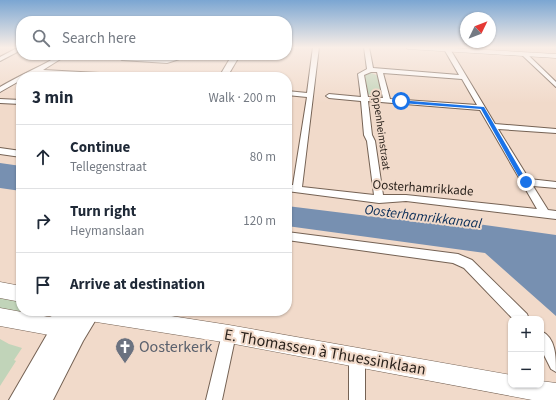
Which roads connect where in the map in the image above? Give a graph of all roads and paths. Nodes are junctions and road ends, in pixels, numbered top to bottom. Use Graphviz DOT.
graph roads {
  1 [pos="46,66"];
  2 [pos="314,66"];
  3 [pos="369,66"];
  4 [pos="456,66"];
  5 [pos="538,66"];
  6 [pos="370,70"];
  7 [pos="37,71"];
  8 [pos="380,71"];
  9 [pos="65,72"];
  10 [pos="462,77"];
  11 [pos="16,79"];
  12 [pos="553,79"];
  13 [pos="3,85"];
  14 [pos="556,85"];
  15 [pos="0,90"];
  16 [pos="292,93"];
  17 [pos="310,95"];
  18 [pos="329,96"];
  19 [pos="365,99"];
  20 [pos="387,100"];
  21 [pos="0,101"];
  22 [pos="16,102"];
  23 [pos="483,108"];
  24 [pos="492,126"];
  25 [pos="556,131"];
  26 [pos="0,151"];
  27 [pos="16,153"];
  28 [pos="526,182"];
  29 [pos="556,185"];
  30 [pos="292,189"];
  31 [pos="379,199"];
  32 [pos="545,214"];
  33 [pos="556,215"];
  34 [pos="292,237"];
  35 [pos="0,290"];
  36 [pos="16,293"];
  37 [pos="75,316"];
  38 [pos="80,316"];
  39 [pos="82,316"];
  40 [pos="127,316"];
  41 [pos="519,316"];
  42 [pos="0,317"];
  43 [pos="230,334"];
  44 [pos="544,341"];
  45 [pos="358,358"];
  46 [pos="556,364"];
  47 [pos="556,394"];
  48 [pos="21,400"];
  49 [pos="42,400"];
  50 [pos="214,400"];
  51 [pos="357,400"];
  1 -- 7 [label="street"];
  2 -- 17 [label="street"];
  3 -- 6 [label="street"];
  4 -- 10 [label="street"];
  5 -- 12 [label="street"];
  6 -- 8 [label="street"];
  6 -- 19 [label="street, Oppenheimstraat"];
  7 -- 9 [label="street"];
  8 -- 10 [label="street"];
  8 -- 20 [label="street, Oppenheimstraat"];
  10 -- 23 [label="street"];
  11 -- 13 [label="street"];
  12 -- 14 [label="street"];
  13 -- 15 [label="street"];
  16 -- 17 [label="street"];
  17 -- 30 [label="street"];
  18 -- 19 [label="street"];
  19 -- 20 [label="street"];
  19 -- 31 [label="street, Oppenheimstraat"];
  20 -- 23 [label="street"];
  21 -- 22 [label="street"];
  23 -- 24 [label="street"];
  24 -- 25 [label="street"];
  24 -- 28 [label="street"];
  26 -- 27 [label="street"];
  28 -- 29 [label="street"];
  28 -- 32 [label="street"];
  30 -- 31 [label="street, Oosterhamrikkade"];
  31 -- 32 [label="street, Oosterhamrikkade"];
  32 -- 33 [label="street, Oosterhamrikkade"];
  34 -- 41 [label="street"];
  35 -- 36 [label="street"];
  37 -- 42 [label="street"];
  38 -- 48 [label="main road"];
  39 -- 49 [label="main road"];
  40 -- 43 [label="street, E. Thomassen à Thuessinklaan"];
  43 -- 45 [label="street, E. Thomassen à Thuessinklaan"];
  43 -- 50 [label="street"];
  44 -- 46 [label="street"];
  45 -- 47 [label="street, E. Thomassen à Thuessinklaan"];
  45 -- 51 [label="street"];
}
